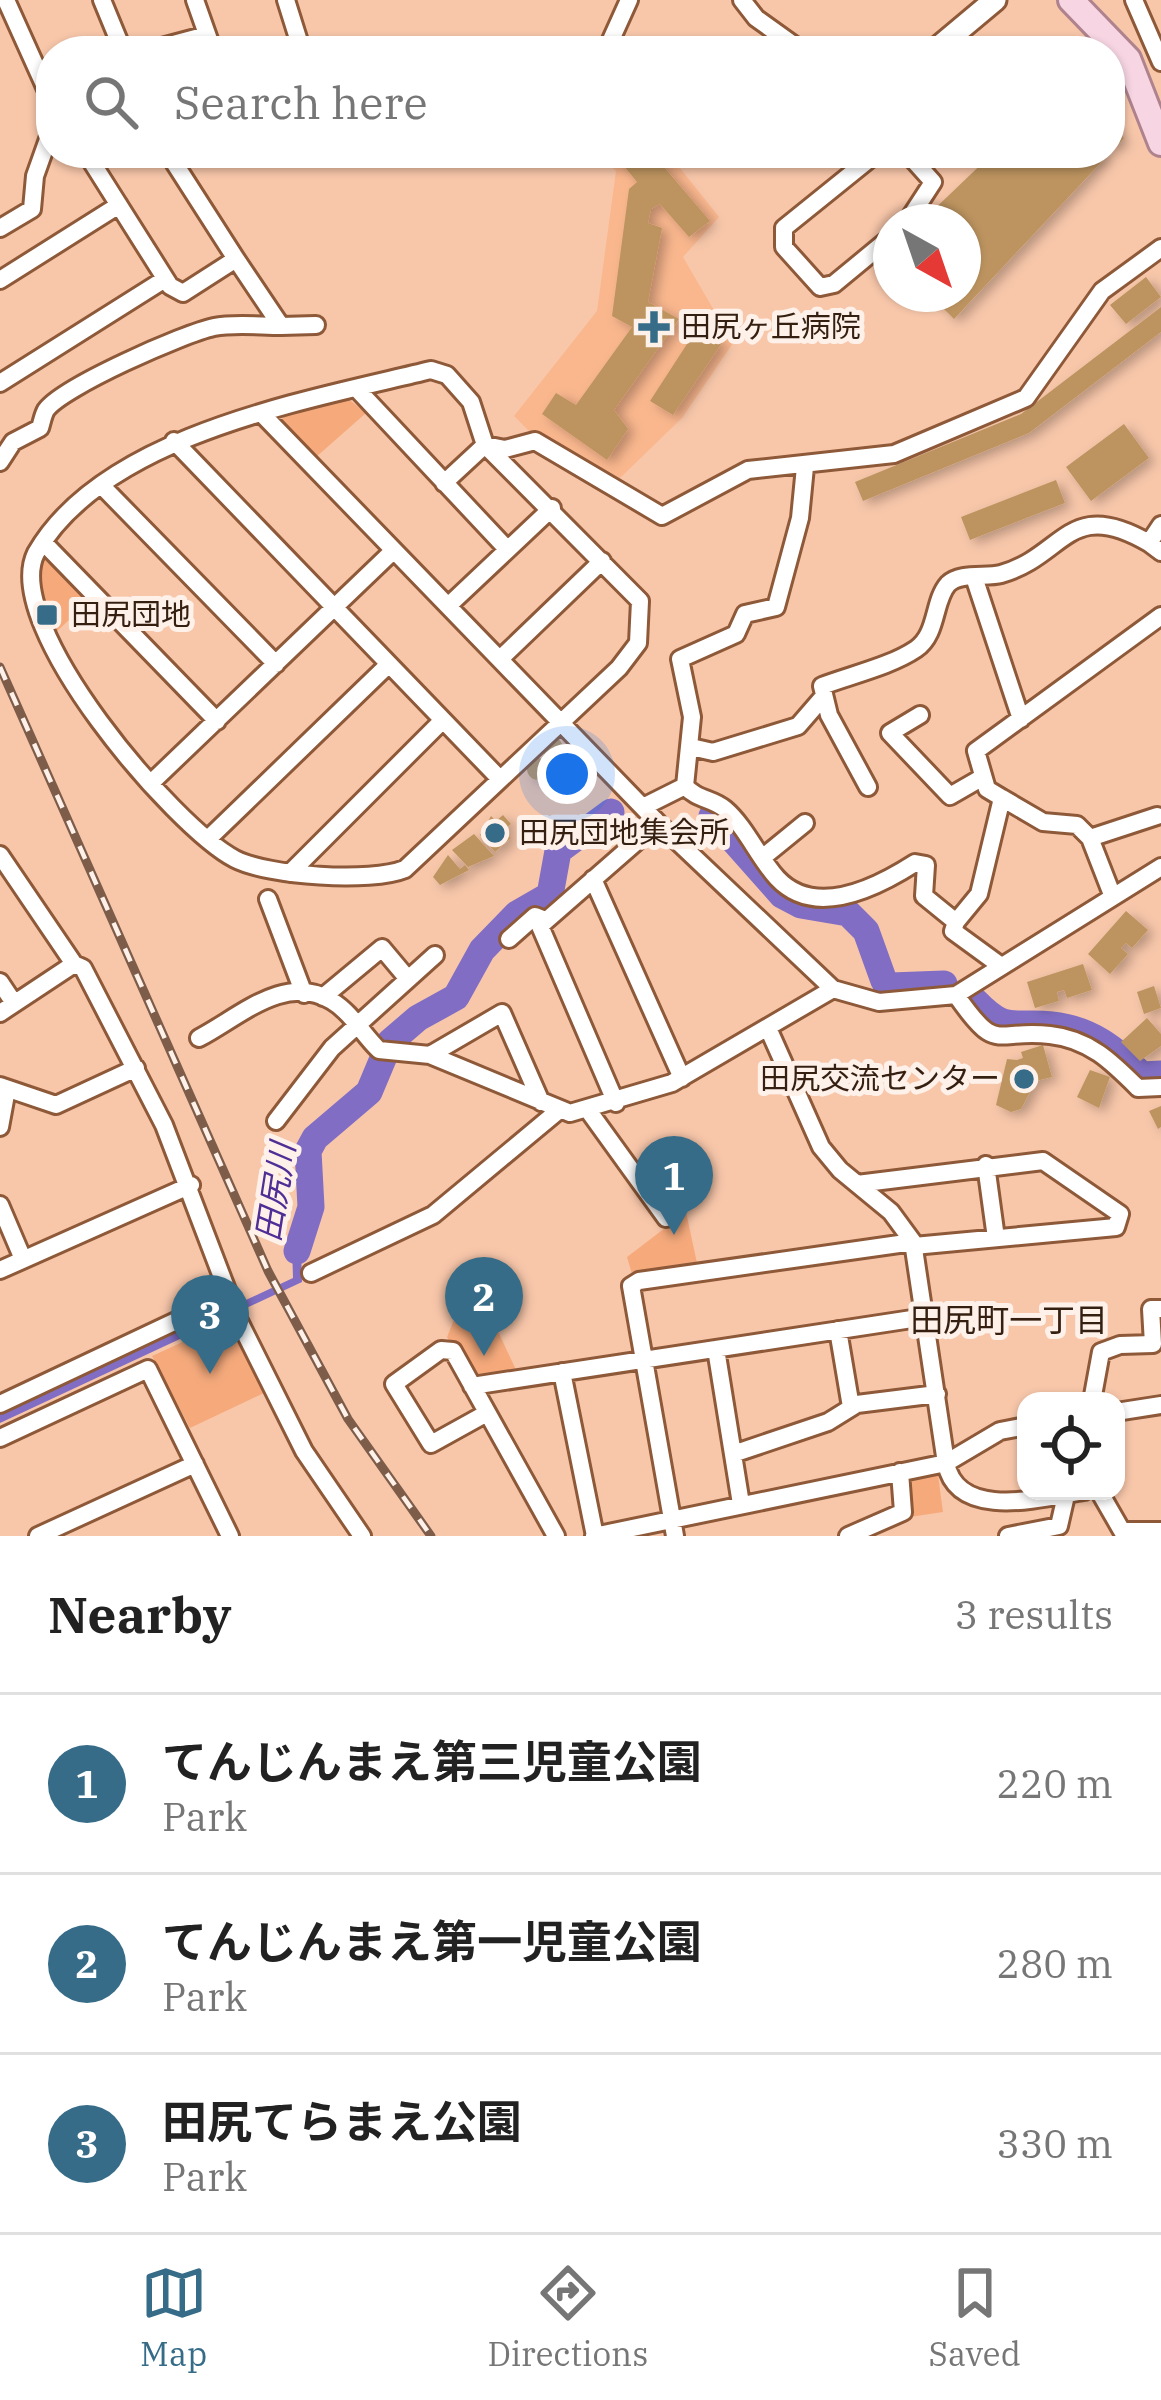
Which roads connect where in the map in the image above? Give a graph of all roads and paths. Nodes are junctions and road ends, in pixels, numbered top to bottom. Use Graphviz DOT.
graph roads {
  1 [pos="6,0"];
  2 [pos="102,0"];
  3 [pos="194,0"];
  4 [pos="286,0"];
  5 [pos="629,0"];
  6 [pos="742,0"];
  7 [pos="995,0"];
  8 [pos="1071,0"];
  9 [pos="1134,0"];
  10 [pos="117,36"];
  11 [pos="207,36"];
  12 [pos="297,36"];
  13 [pos="612,36"];
  14 [pos="781,36"];
  15 [pos="952,36"];
  16 [pos="1106,36"];
  17 [pos="1125,56"];
  18 [pos="1161,62"];
  19 [pos="36,67"];
  20 [pos="1161,143"];
  21 [pos="38,168"];
  22 [pos="95,168"];
  23 [pos="178,168"];
  24 [pos="858,168"];
  25 [pos="920,168"];
  26 [pos="919,204"];
  27 [pos="118,205"];
  28 [pos="2,223"];
  29 [pos="1161,248"];
  30 [pos="873,252"];
  31 [pos="236,259"];
  32 [pos="165,279"];
  33 [pos="0,280"];
  34 [pos="316,325"];
  35 [pos="281,326"];
  36 [pos="0,383"];
  37 [pos="356,388"];
  38 [pos="263,415"];
  39 [pos="174,441"];
  40 [pos="485,446"];
  41 [pos="0,462"];
  42 [pos="805,467"];
  43 [pos="444,483"];
  44 [pos="102,486"];
  45 [pos="552,508"];
  46 [pos="1161,525"];
  47 [pos="44,543"];
  48 [pos="1155,548"];
  49 [pos="507,549"];
  50 [pos="393,551"];
  51 [pos="602,561"];
  52 [pos="974,577"];
  53 [pos="448,606"];
  54 [pos="334,608"];
  55 [pos="1161,616"];
  56 [pos="500,659"];
  57 [pos="276,664"];
  58 [pos="389,664"];
  59 [pos="824,696"];
  60 [pos="920,716"];
  61 [pos="1021,719"];
  62 [pos="443,720"];
  63 [pos="217,721"];
  64 [pos="559,722"];
  65 [pos="692,747"];
  66 [pos="499,777"];
  67 [pos="983,777"];
  68 [pos="152,782"];
  69 [pos="685,786"];
  70 [pos="868,787"];
  71 [pos="1002,798"];
  72 [pos="643,806"];
  73 [pos="1157,816"];
  74 [pos="658,823"];
  75 [pos="805,823"];
  76 [pos="1090,838"];
  77 [pos="208,839"];
  78 [pos="0,855"];
  79 [pos="762,858"];
  80 [pos="1161,867"];
  81 [pos="290,873"];
  82 [pos="593,879"];
  83 [pos="1112,897"];
  84 [pos="268,899"];
  85 [pos="546,920"];
  86 [pos="956,922"];
  87 [pos="509,939"];
  88 [pos="435,955"];
  89 [pos="74,964"];
  90 [pos="1001,966"];
  91 [pos="408,979"];
  92 [pos="0,982"];
  93 [pos="833,989"];
  94 [pos="314,995"];
  95 [pos="956,995"];
  96 [pos="7,1008"];
  97 [pos="357,1024"];
  98 [pos="768,1028"];
  99 [pos="199,1038"];
  100 [pos="430,1055"];
  101 [pos="136,1068"];
  102 [pos="682,1078"];
  103 [pos="1161,1087"];
  104 [pos="3,1088"];
  105 [pos="616,1103"];
  106 [pos="549,1107"];
  107 [pos="588,1109"];
  108 [pos="276,1121"];
  109 [pos="0,1127"];
  110 [pos="986,1166"];
  111 [pos="857,1184"];
  112 [pos="191,1186"];
  113 [pos="0,1205"];
  114 [pos="666,1218"];
  115 [pos="996,1238"];
  116 [pos="914,1244"];
  117 [pos="23,1259"];
  118 [pos="0,1270"];
  119 [pos="311,1273"];
  120 [pos="231,1304"];
  121 [pos="1161,1309"];
  122 [pos="925,1317"];
  123 [pos="838,1330"];
  124 [pos="1157,1344"];
  125 [pos="716,1348"];
  126 [pos="641,1360"];
  127 [pos="562,1372"];
  128 [pos="472,1386"];
  129 [pos="1094,1392"];
  130 [pos="937,1394"];
  131 [pos="0,1404"];
  132 [pos="1161,1406"];
  133 [pos="851,1407"];
  134 [pos="1125,1411"];
  135 [pos="488,1413"];
  136 [pos="1017,1427"];
  137 [pos="0,1438"];
  138 [pos="733,1454"];
  139 [pos="946,1463"];
  140 [pos="194,1464"];
  141 [pos="900,1472"];
  142 [pos="1027,1500"];
  143 [pos="1070,1500"];
  144 [pos="1104,1500"];
  145 [pos="741,1504"];
  146 [pos="672,1528"];
  147 [pos="1161,1531"];
  148 [pos="38,1536"];
  149 [pos="230,1536"];
  150 [pos="362,1536"];
  151 [pos="556,1536"];
  152 [pos="595,1536"];
  153 [pos="848,1536"];
  154 [pos="1008,1536"];
  1 -- 19 [label="street"];
  2 -- 10 [label="street"];
  3 -- 11 [label="street"];
  4 -- 12 [label="street"];
  5 -- 13 [label="street"];
  6 -- 14 [label="street"];
  7 -- 15 [label="street"];
  8 -- 16 [label="main road"];
  9 -- 18 [label="street"];
  17 -- 20 [label="main road"];
  21 -- 28 [label="street"];
  22 -- 27 [label="street"];
  23 -- 31 [label="street"];
  24 -- 30 [label="street"];
  25 -- 26 [label="street"];
  27 -- 32 [label="street"];
  27 -- 33 [label="street"];
  29 -- 42 [label="street"];
  31 -- 32 [label="street"];
  31 -- 35 [label="street"];
  32 -- 36 [label="street"];
  34 -- 35 [label="street"];
  35 -- 41 [label="street"];
  37 -- 38 [label="street"];
  37 -- 40 [label="street"];
  37 -- 43 [label="street"];
  38 -- 39 [label="street"];
  38 -- 50 [label="street"];
  39 -- 44 [label="street"];
  39 -- 54 [label="street"];
  40 -- 42 [label="street"];
  40 -- 43 [label="street"];
  40 -- 45 [label="street"];
  42 -- 65 [label="street"];
  43 -- 49 [label="street"];
  44 -- 47 [label="street"];
  44 -- 57 [label="street"];
  45 -- 49 [label="street"];
  45 -- 51 [label="street"];
  46 -- 48 [label="street"];
  47 -- 63 [label="street"];
  47 -- 68 [label="street"];
  48 -- 52 [label="street"];
  49 -- 53 [label="street"];
  50 -- 53 [label="street"];
  50 -- 54 [label="street"];
  51 -- 56 [label="street"];
  51 -- 64 [label="street"];
  52 -- 59 [label="street"];
  52 -- 61 [label="street"];
  53 -- 56 [label="street"];
  54 -- 57 [label="street"];
  54 -- 58 [label="street"];
  55 -- 61 [label="street"];
  56 -- 64 [label="street"];
  57 -- 63 [label="street"];
  58 -- 62 [label="street"];
  58 -- 77 [label="street"];
  59 -- 65 [label="street"];
  59 -- 70 [label="street"];
  60 -- 67 [label="street"];
  61 -- 67 [label="street"];
  62 -- 66 [label="street"];
  62 -- 81 [label="street"];
  63 -- 68 [label="street"];
  64 -- 66 [label="street"];
  64 -- 72 [label="street"];
  65 -- 69 [label="street"];
  66 -- 81 [label="street"];
  67 -- 71 [label="street"];
  68 -- 77 [label="street"];
  69 -- 72 [label="street"];
  69 -- 79 [label="street"];
  71 -- 76 [label="street"];
  71 -- 86 [label="street"];
  72 -- 74 [label="street"];
  73 -- 76 [label="street"];
  74 -- 82 [label="street"];
  74 -- 93 [label="street"];
  75 -- 79 [label="street"];
  76 -- 83 [label="street"];
  77 -- 81 [label="street"];
  78 -- 89 [label="street"];
  79 -- 86 [label="street"];
  80 -- 83 [label="street"];
  82 -- 85 [label="street"];
  82 -- 102 [label="street"];
  83 -- 90 [label="street"];
  84 -- 94 [label="street"];
  85 -- 87 [label="street"];
  85 -- 105 [label="street"];
  86 -- 90 [label="street"];
  88 -- 91 [label="street"];
  89 -- 96 [label="street"];
  89 -- 101 [label="street"];
  90 -- 95 [label="street"];
  91 -- 94 [label="street"];
  91 -- 97 [label="street"];
  92 -- 96 [label="street"];
  93 -- 95 [label="street"];
  93 -- 98 [label="street"];
  94 -- 97 [label="street"];
  94 -- 99 [label="street"];
  95 -- 103 [label="street"];
  97 -- 100 [label="street"];
  97 -- 108 [label="street"];
  98 -- 102 [label="street"];
  98 -- 111 [label="street"];
  100 -- 106 [label="street"];
  100 -- 106 [label="street"];
  101 -- 104 [label="street"];
  101 -- 112 [label="street"];
  102 -- 105 [label="street"];
  104 -- 109 [label="street"];
  105 -- 107 [label="street"];
  106 -- 107 [label="street"];
  106 -- 119 [label="street"];
  107 -- 114 [label="street"];
  110 -- 111 [label="street"];
  110 -- 115 [label="street"];
  110 -- 115 [label="street"];
  111 -- 116 [label="street"];
  112 -- 117 [label="street"];
  112 -- 120 [label="street"];
  113 -- 117 [label="street"];
  115 -- 116 [label="street"];
  116 -- 122 [label="street"];
  116 -- 126 [label="street"];
  117 -- 118 [label="street"];
  120 -- 131 [label="street"];
  120 -- 150 [label="street"];
  121 -- 124 [label="street"];
  122 -- 123 [label="street"];
  122 -- 130 [label="street"];
  123 -- 125 [label="street"];
  123 -- 133 [label="street"];
  124 -- 129 [label="street"];
  125 -- 126 [label="street"];
  125 -- 138 [label="street"];
  126 -- 127 [label="street"];
  126 -- 146 [label="street"];
  127 -- 128 [label="street"];
  127 -- 152 [label="street"];
  128 -- 135 [label="street"];
  128 -- 135 [label="street"];
  130 -- 133 [label="street"];
  130 -- 139 [label="street"];
  132 -- 134 [label="street"];
  133 -- 138 [label="street"];
  135 -- 151 [label="street"];
  136 -- 139 [label="street"];
  137 -- 140 [label="street"];
  138 -- 145 [label="street"];
  139 -- 141 [label="street"];
  139 -- 142 [label="street"];
  140 -- 148 [label="street"];
  140 -- 149 [label="street"];
  141 -- 145 [label="street"];
  141 -- 153 [label="street"];
  143 -- 154 [label="street"];
  144 -- 147 [label="street"];
  145 -- 146 [label="street"];
  146 -- 152 [label="street"];
}
